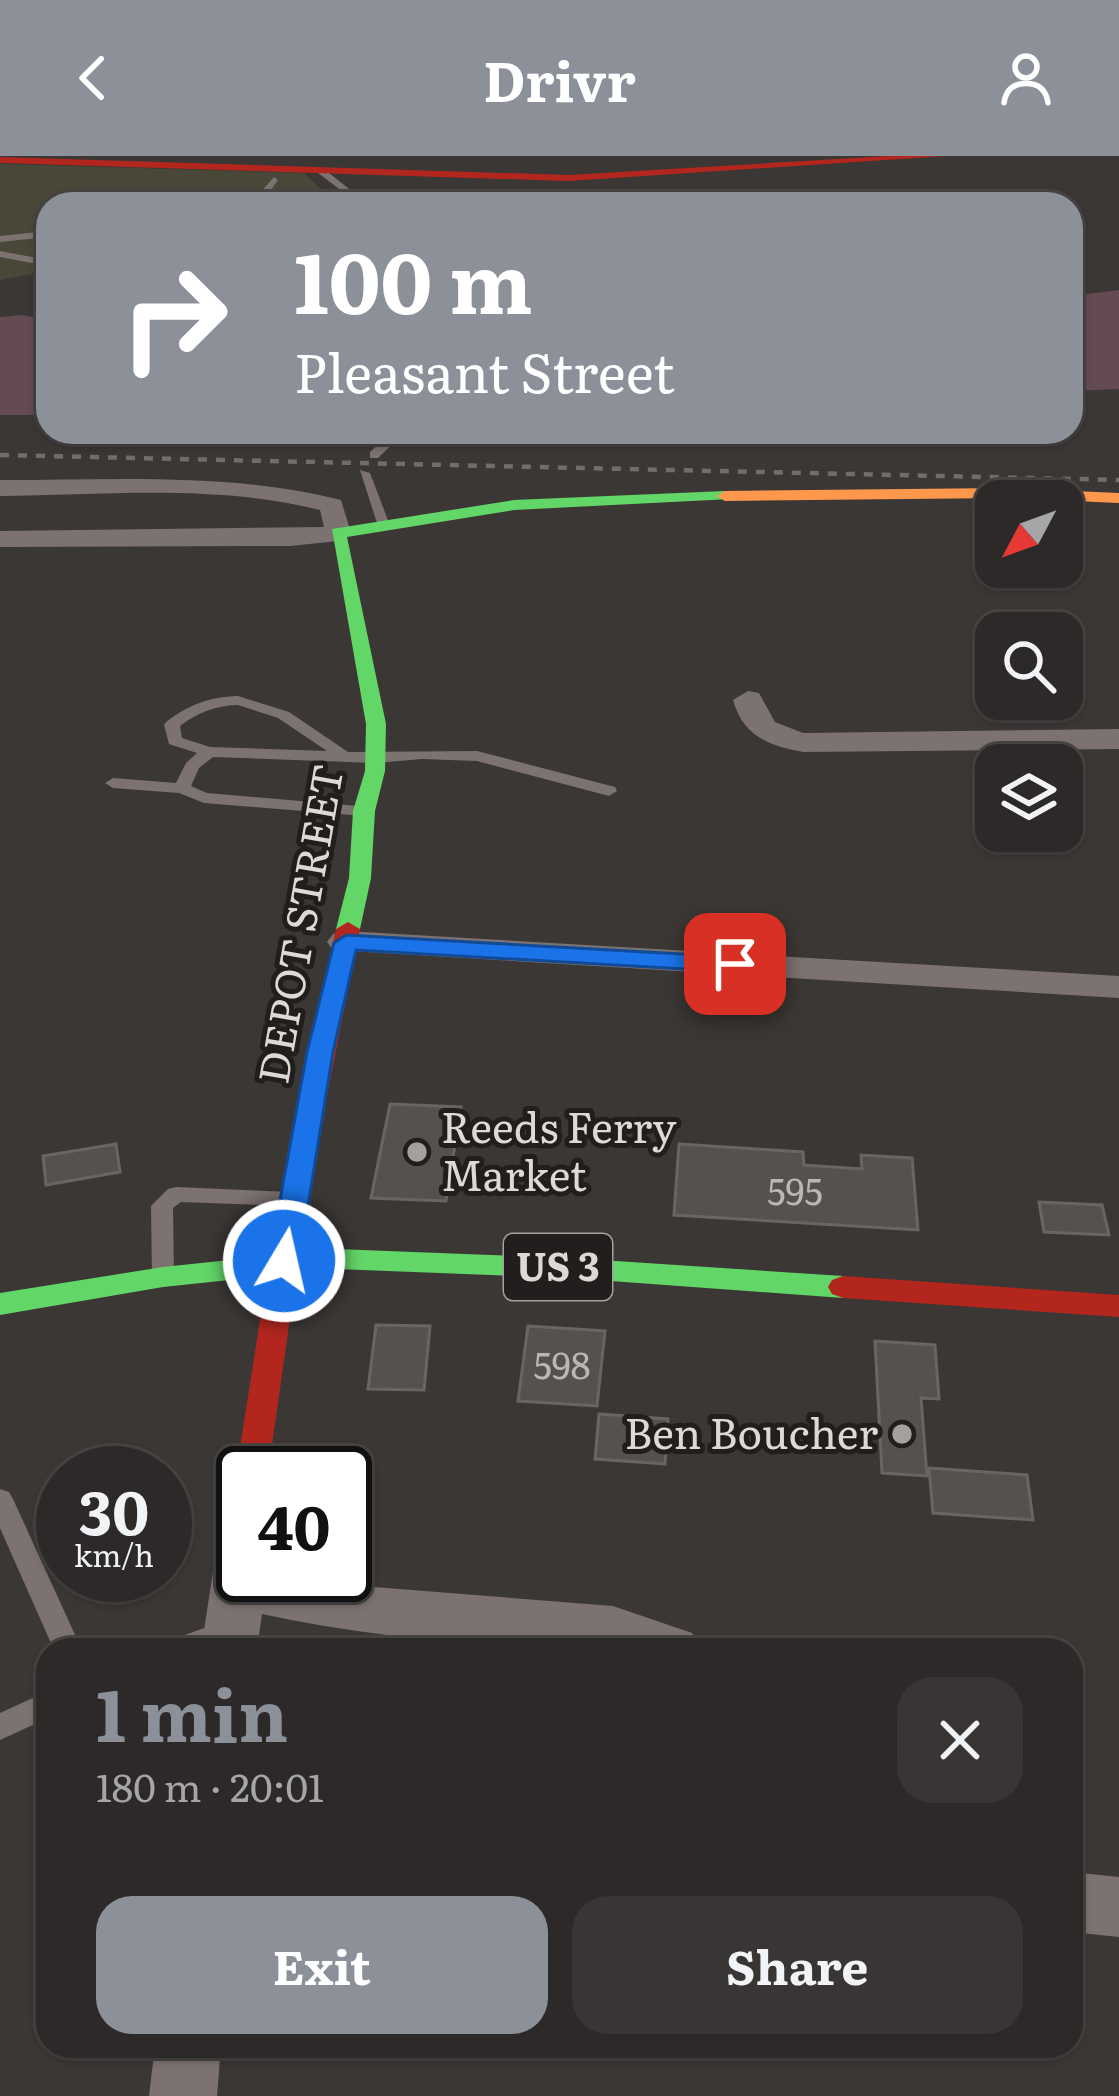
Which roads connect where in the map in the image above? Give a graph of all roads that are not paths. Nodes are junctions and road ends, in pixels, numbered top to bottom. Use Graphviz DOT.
graph roads {
  1 [pos="941,156"];
  2 [pos="0,160"];
  3 [pos="321,170"];
  4 [pos="274,180"];
  5 [pos="265,192"];
  6 [pos="349,192"];
  7 [pos="36,235"];
  8 [pos="0,238"];
  9 [pos="0,254"];
  10 [pos="36,260"];
  11 [pos="386,444"];
  12 [pos="374,455"];
  13 [pos="364,473"];
  14 [pos="0,488"];
  15 [pos="1119,498"];
  16 [pos="383,523"];
  17 [pos="338,533"];
  18 [pos="0,539"];
  19 [pos="748,700"];
  20 [pos="1119,739"];
  21 [pos="209,752"];
  22 [pos="344,757"];
  23 [pos="375,758"];
  24 [pos="113,783"];
  25 [pos="182,788"];
  26 [pos="609,791"];
  27 [pos="364,811"];
  28 [pos="346,943"];
  29 [pos="1119,987"];
  30 [pos="293,1199"];
  31 [pos="284,1261"];
  32 [pos="163,1277"];
  33 [pos="0,1304"];
  34 [pos="1119,1306"];
  35 [pos="256,1446"];
  36 [pos="0,1499"];
  37 [pos="236,1605"];
  38 [pos="63,1638"];
  39 [pos="191,1638"];
  40 [pos="645,1638"];
  41 [pos="36,1710"];
  42 [pos="0,1726"];
  43 [pos="1083,1903"];
  44 [pos="1119,1907"];
  45 [pos="187,2058"];
  46 [pos="183,2096"];
  1 -- 3 [label="main road"];
  2 -- 3 [label="main road"];
  3 -- 6 [label="lane"];
  4 -- 5 [label="lane"];
  7 -- 8 [label="lane"];
  9 -- 10 [label="lane"];
  11 -- 12 [label="lane"];
  13 -- 16 [label="lane"];
  14 -- 17 [label="street"];
  15 -- 16 [label="main road"];
  16 -- 17 [label="main road"];
  17 -- 18 [label="street"];
  17 -- 23 [label="main road, DEPOT STREET"];
  19 -- 20 [label="street"];
  21 -- 22 [label="lane"];
  21 -- 22 [label="lane"];
  21 -- 25 [label="lane"];
  22 -- 23 [label="lane"];
  23 -- 26 [label="lane"];
  23 -- 27 [label="main road, DEPOT STREET"];
  24 -- 25 [label="lane"];
  25 -- 27 [label="lane"];
  27 -- 28 [label="main road, DEPOT STREET"];
  28 -- 29 [label="street"];
  28 -- 30 [label="main road, DEPOT STREET"];
  30 -- 31 [label="main road, DEPOT STREET"];
  30 -- 32 [label="lane"];
  31 -- 32 [label="main road, US 3"];
  31 -- 34 [label="main road, US 3"];
  31 -- 35 [label="main road, DEPOT STREET"];
  32 -- 33 [label="main road, US 3"];
  36 -- 38 [label="lane"];
  37 -- 39 [label="lane"];
  37 -- 40 [label="street"];
  41 -- 42 [label="lane"];
  43 -- 44 [label="street"];
  45 -- 46 [label="street"];
}
